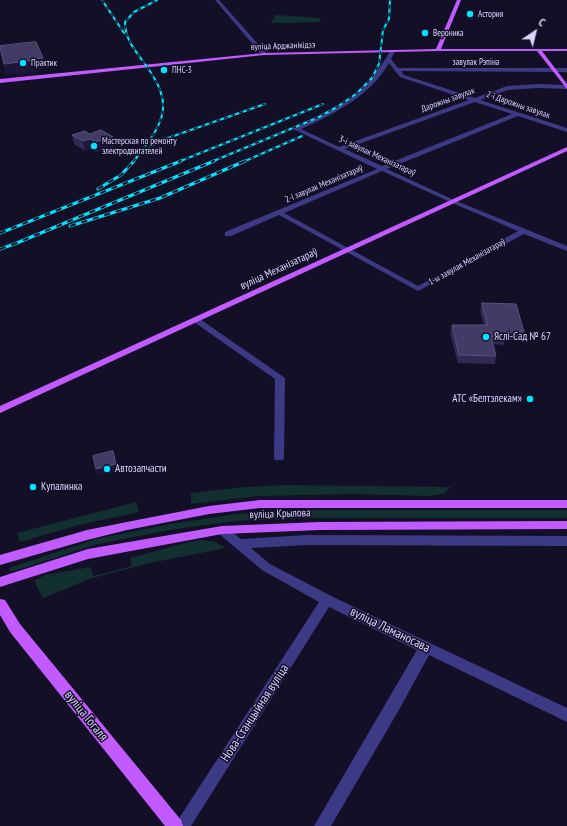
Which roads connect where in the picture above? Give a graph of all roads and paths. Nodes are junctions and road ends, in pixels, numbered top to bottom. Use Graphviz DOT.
graph roads {
  1 [pos="217,0"];
  2 [pos="459,0"];
  3 [pos="438,50"];
  4 [pos="538,50"];
  5 [pos="567,50"];
  6 [pos="393,51"];
  7 [pos="264,54"];
  8 [pos="389,60"];
  9 [pos="397,69"];
  10 [pos="554,70"];
  11 [pos="567,70"];
  12 [pos="0,81"];
  13 [pos="567,87"];
  14 [pos="474,99"];
  15 [pos="517,114"];
  16 [pos="567,130"];
  17 [pos="339,148"];
  18 [pos="567,149"];
  19 [pos="381,169"];
  20 [pos="452,201"];
  21 [pos="280,212"];
  22 [pos="524,231"];
  23 [pos="228,234"];
  24 [pos="567,249"];
  25 [pos="348,250"];
  26 [pos="197,320"];
  27 [pos="18,401"];
  28 [pos="0,405"];
  29 [pos="0,410"];
  30 [pos="279,457"];
  31 [pos="567,504"];
  32 [pos="567,524"];
  33 [pos="222,530"];
  34 [pos="567,541"];
  35 [pos="238,544"];
  36 [pos="0,560"];
  37 [pos="0,582"];
  38 [pos="327,600"];
  39 [pos="0,604"];
  40 [pos="426,647"];
  41 [pos="567,715"];
  42 [pos="175,826"];
  43 [pos="182,826"];
  44 [pos="322,826"];
  1 -- 7 [label="street"];
  2 -- 3 [label="main road"];
  3 -- 4 [label="main road, вуліца Арджанікідзэ"];
  3 -- 6 [label="main road, вуліца Арджанікідзэ"];
  4 -- 5 [label="main road, вуліца Арджанікідзэ"];
  4 -- 10 [label="main road"];
  6 -- 7 [label="main road, вуліца Арджанікідзэ"];
  6 -- 8 [label="street, 3-і завулак Механізатараў"];
  7 -- 12 [label="main road, вуліца Арджанікідзэ"];
  8 -- 9 [label="street"];
  8 -- 17 [label="street, 3-і завулак Механізатараў"];
  9 -- 10 [label="street, завулак Рэпіна"];
  9 -- 14 [label="street, 2-і Дарожны завулак"];
  10 -- 11 [label="street, завулак Рэпіна"];
  10 -- 13 [label="main road"];
  13 -- 14 [label="street, Дарожны завулак"];
  14 -- 15 [label="street, 2-і Дарожны завулак"];
  14 -- 17 [label="street, Дарожны завулак"];
  15 -- 16 [label="street, 2-і Дарожны завулак"];
  15 -- 19 [label="street, 2-і завулак Механізатараў"];
  17 -- 19 [label="street, 3-і завулак Механізатараў"];
  18 -- 20 [label="main road, вуліца Механізатараў"];
  19 -- 20 [label="street, 3-і завулак Механізатараў"];
  19 -- 21 [label="street, 2-і завулак Механізатараў"];
  20 -- 22 [label="street, 3-і завулак Механізатараў"];
  20 -- 25 [label="main road, вуліца Механізатараў"];
  21 -- 23 [label="street, 2-і завулак Механізатараў"];
  21 -- 25 [label="street"];
  22 -- 24 [label="street, 3-і завулак Механізатараў"];
  22 -- 25 [label="street, 1-ы завулак Механізатараў"];
  25 -- 26 [label="main road, вуліца Механізатараў"];
  26 -- 27 [label="main road, вуліца Механізатараў"];
  26 -- 30 [label="street"];
  27 -- 28 [label="main road"];
  27 -- 29 [label="main road, вуліца Механізатараў"];
  31 -- 36 [label="main road, вуліца Крылова"];
  32 -- 33 [label="main road, вуліца Крылова"];
  33 -- 35 [label="street, вуліца Ламаносава"];
  33 -- 37 [label="main road, вуліца Крылова"];
  34 -- 35 [label="street"];
  35 -- 38 [label="street, вуліца Ламаносава"];
  38 -- 40 [label="street, вуліца Ламаносава"];
  38 -- 43 [label="street, Нова-Станцыйная вуліца"];
  39 -- 42 [label="main road, вуліца Гогаля"];
  40 -- 41 [label="street, вуліца Ламаносава"];
  40 -- 44 [label="street"];
}
